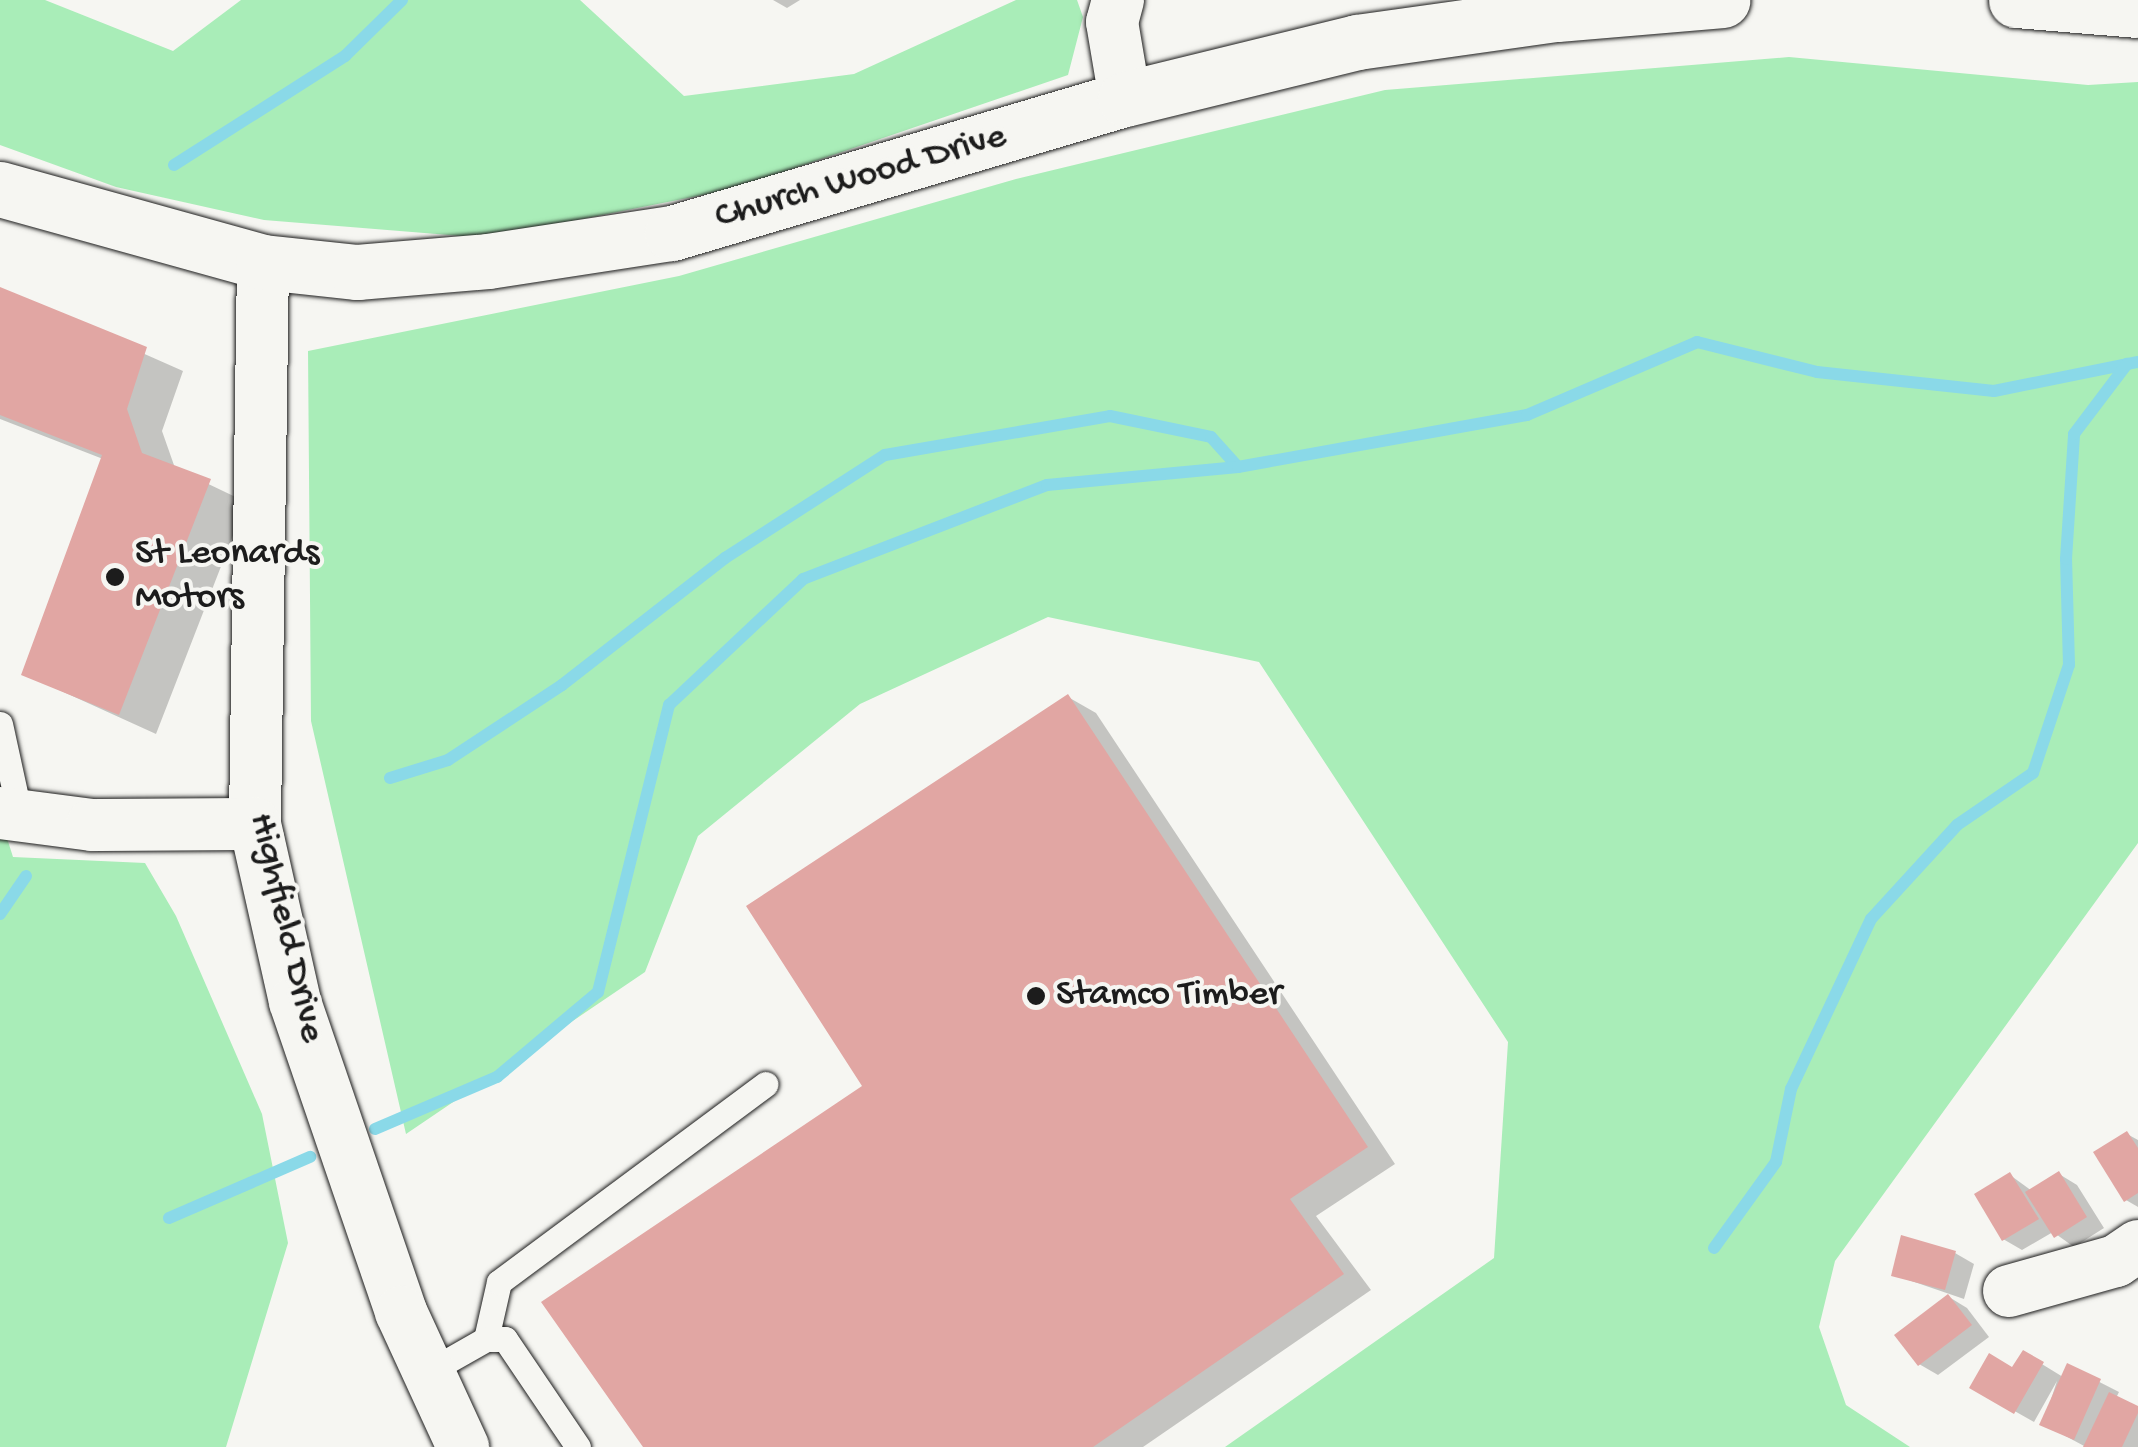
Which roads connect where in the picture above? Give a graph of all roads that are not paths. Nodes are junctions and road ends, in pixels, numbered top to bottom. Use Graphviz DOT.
graph roads {
  1 [pos="1118,0"];
  2 [pos="1722,0"];
  3 [pos="2016,0"];
  4 [pos="2138,10"];
  5 [pos="1125,100"];
  6 [pos="0,189"];
  7 [pos="263,262"];
  8 [pos="0,724"];
  9 [pos="10,814"];
  10 [pos="255,824"];
  11 [pos="766,1084"];
  12 [pos="2138,1246"];
  13 [pos="2010,1290"];
  14 [pos="486,1339"];
  15 [pos="428,1372"];
  16 [pos="463,1447"];
  17 [pos="578,1447"];
  1 -- 5 [label="street"];
  2 -- 5 [label="street, Church Wood Drive"];
  3 -- 4 [label="street"];
  5 -- 7 [label="street, Church Wood Drive"];
  6 -- 7 [label="street, Church Wood Drive"];
  7 -- 10 [label="street, Highfield Drive"];
  8 -- 9 [label="lane"];
  9 -- 10 [label="street"];
  10 -- 15 [label="street, Highfield Drive"];
  11 -- 14 [label="lane"];
  12 -- 13 [label="street"];
  14 -- 15 [label="lane"];
  14 -- 17 [label="lane"];
  15 -- 16 [label="street, Highfield Drive"];
}
